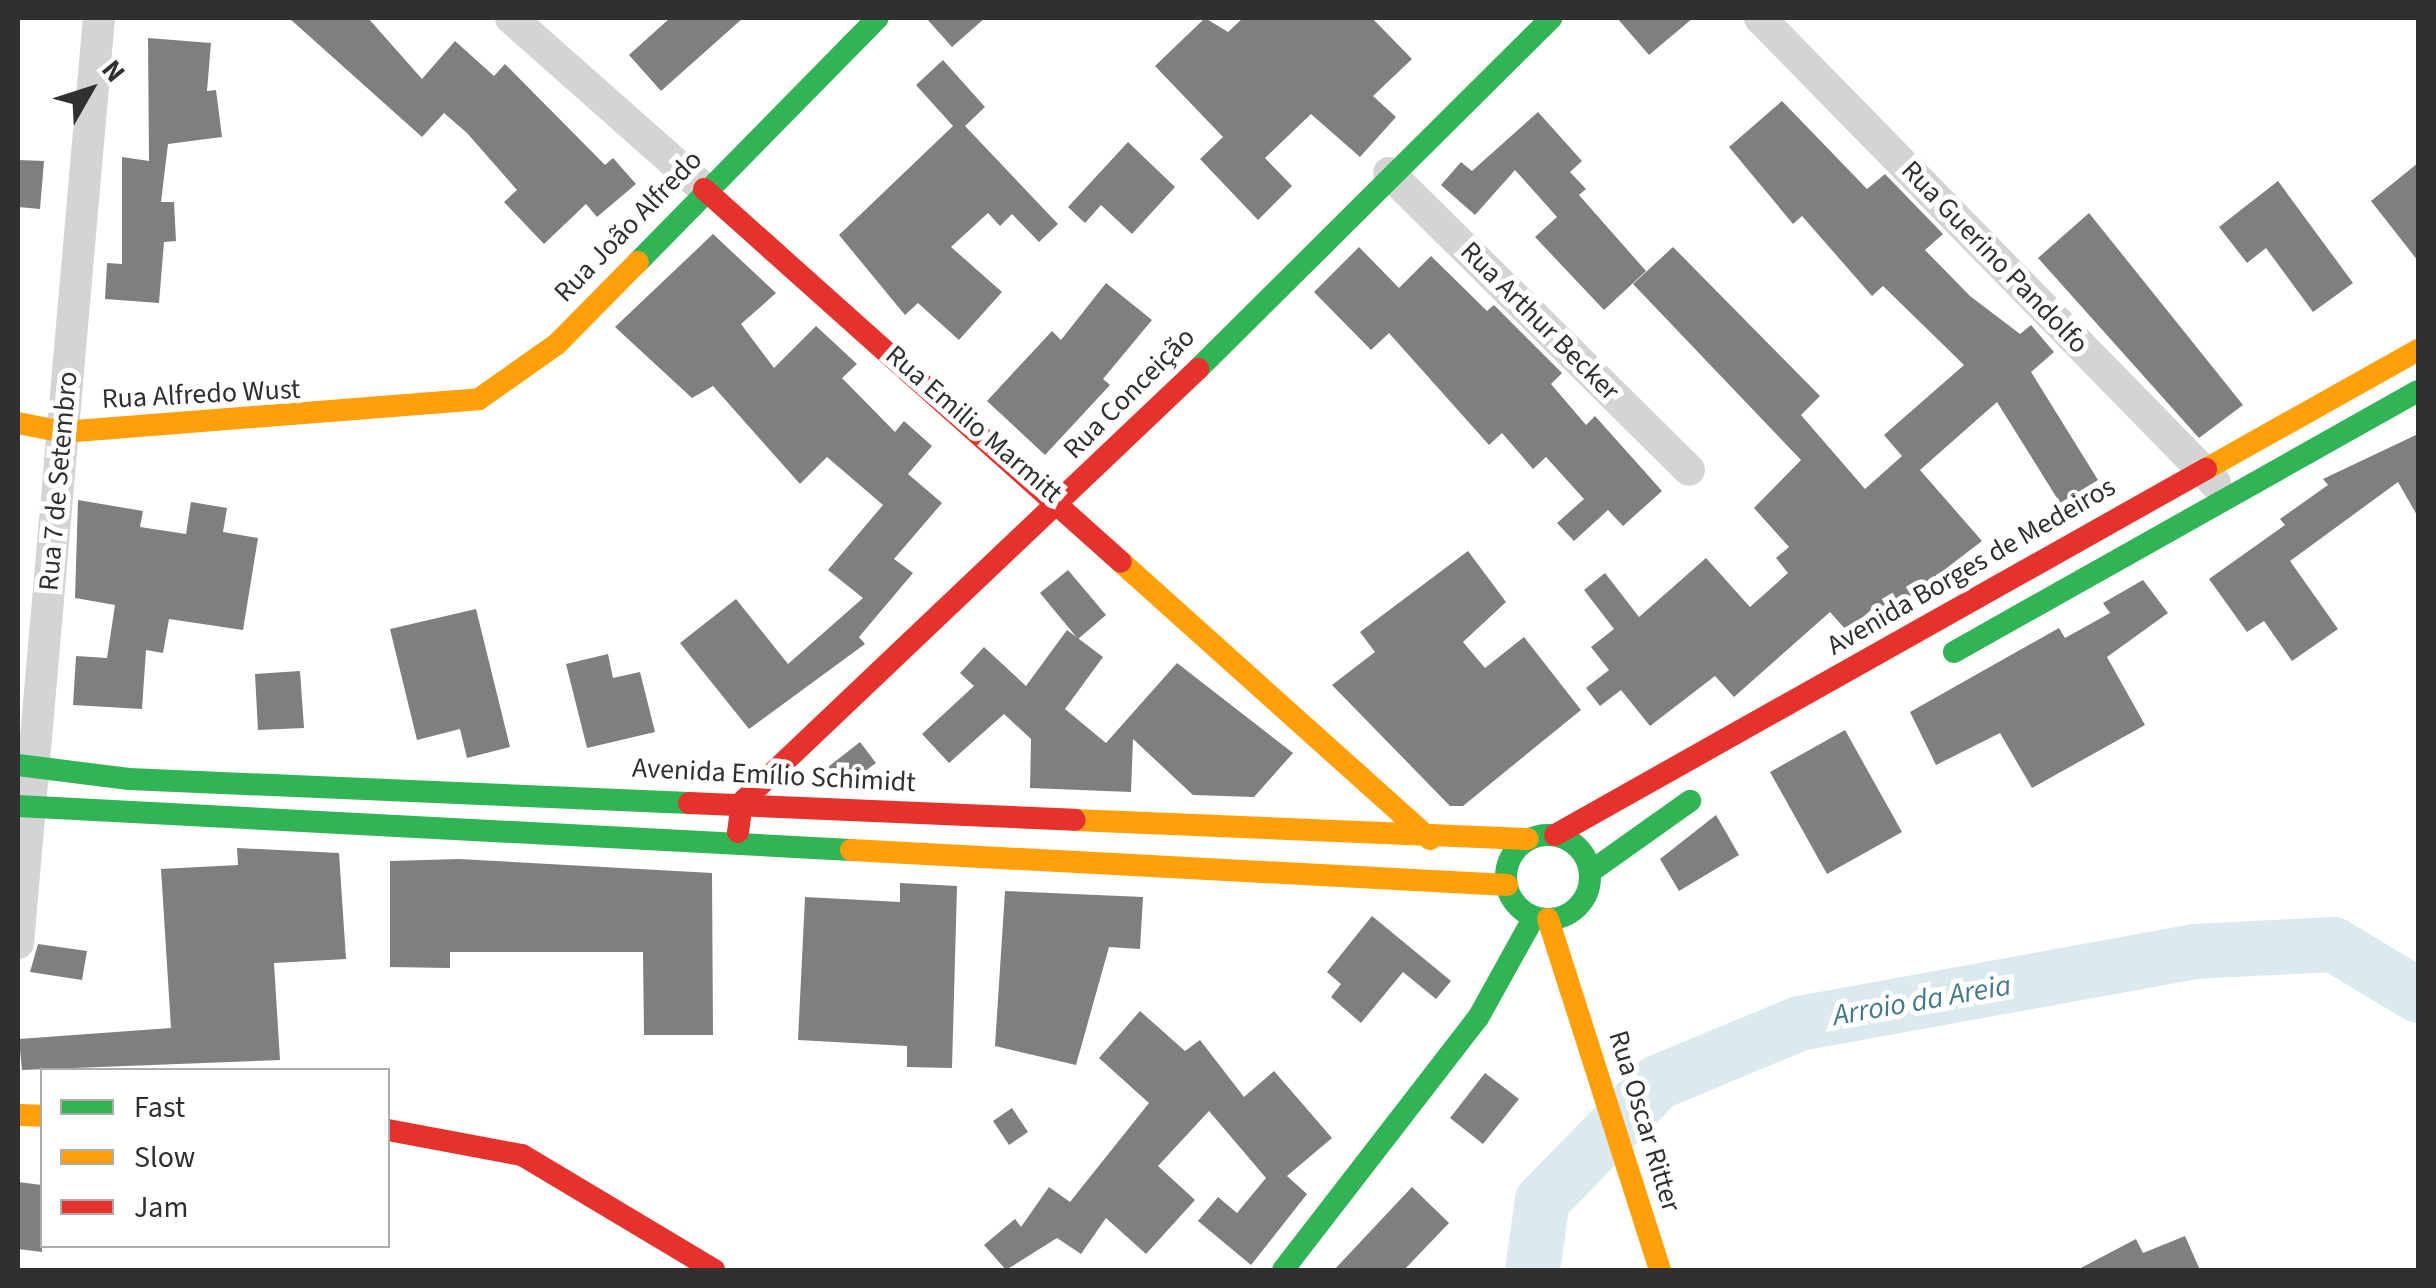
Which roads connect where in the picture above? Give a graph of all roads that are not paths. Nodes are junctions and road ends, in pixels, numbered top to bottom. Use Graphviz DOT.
graph roads {
  1 [pos="99,18"];
  2 [pos="511,18"];
  3 [pos="878,18"];
  4 [pos="1550,18"];
  5 [pos="1760,18"];
  6 [pos="1389,173"];
  7 [pos="704,189"];
  8 [pos="2418,350"];
  9 [pos="2418,392"];
  10 [pos="388,413"];
  11 [pos="18,423"];
  12 [pos="62,432"];
  13 [pos="2202,469"];
  14 [pos="1690,470"];
  15 [pos="2228,498"];
  16 [pos="1064,502"];
  17 [pos="1932,664"];
  18 [pos="25,767"];
  19 [pos="1706,792"];
  20 [pos="742,802"];
  21 [pos="22,808"];
  22 [pos="1193,826"];
  23 [pos="1554,834"];
  24 [pos="1430,838"];
  25 [pos="1528,839"];
  26 [pos="736,845"];
  27 [pos="1192,868"];
  28 [pos="1590,872"];
  29 [pos="1507,885"];
  30 [pos="1574,910"];
  31 [pos="1541,918"];
  32 [pos="18,944"];
  33 [pos="1577,998"];
  34 [pos="390,1130"];
  35 [pos="714,1270"];
  36 [pos="1283,1270"];
  37 [pos="1660,1270"];
  1 -- 12 [label="street, Rua 7 de Setembro"];
  2 -- 7 [label="street, Rua Emilio Marmitt"];
  3 -- 7 [label="main road, Rua João Alfredo"];
  4 -- 6 [label="main road, Rua Conceição"];
  5 -- 13 [label="street, Rua Guerino Pandolfo"];
  6 -- 14 [label="street, Rua Arthur Becker"];
  6 -- 16 [label="main road, Rua Conceição"];
  7 -- 10 [label="main road, Rua João Alfredo"];
  7 -- 16 [label="main road, Rua Emilio Marmitt"];
  8 -- 13 [label="main road, Avenida Borges de Medeiros"];
  9 -- 15 [label="main road"];
  10 -- 12 [label="main road, Rua Alfredo Wust"];
  11 -- 12 [label="main road, Rua Alfredo Wust"];
  12 -- 18 [label="street, Rua 7 de Setembro"];
  13 -- 15 [label="street, Rua Guerino Pandolfo"];
  13 -- 23 [label="main road, Avenida Borges de Medeiros"];
  15 -- 17 [label="main road"];
  16 -- 20 [label="main road, Rua Conceição"];
  16 -- 24 [label="main road, Rua Emilio Marmitt"];
  18 -- 20 [label="main road, Avenida Emílio Schimidt"];
  18 -- 21 [label="street, Rua 7 de Setembro"];
  19 -- 28 [label="main road"];
  20 -- 22 [label="main road, Avenida Emílio Schimidt"];
  20 -- 26 [label="main road"];
  21 -- 26 [label="main road"];
  21 -- 32 [label="street, Rua 7 de Setembro"];
  22 -- 24 [label="main road, Avenida Emílio Schimidt"];
  22 -- 27 [label="main road"];
  23 -- 25 [label="main road"];
  23 -- 28 [label="main road"];
  24 -- 25 [label="main road, Avenida Emílio Schimidt"];
  25 -- 29 [label="main road"];
  26 -- 27 [label="main road"];
  27 -- 29 [label="main road"];
  28 -- 30 [label="main road"];
  29 -- 31 [label="main road"];
  30 -- 31 [label="main road"];
  30 -- 33 [label="main road, Rua Oscar Ritter"];
  31 -- 33 [label="main road, Rua Oscar Ritter"];
  31 -- 36 [label="main road"];
  33 -- 37 [label="main road, Rua Oscar Ritter"];
  34 -- 35 [label="main road"];
}
